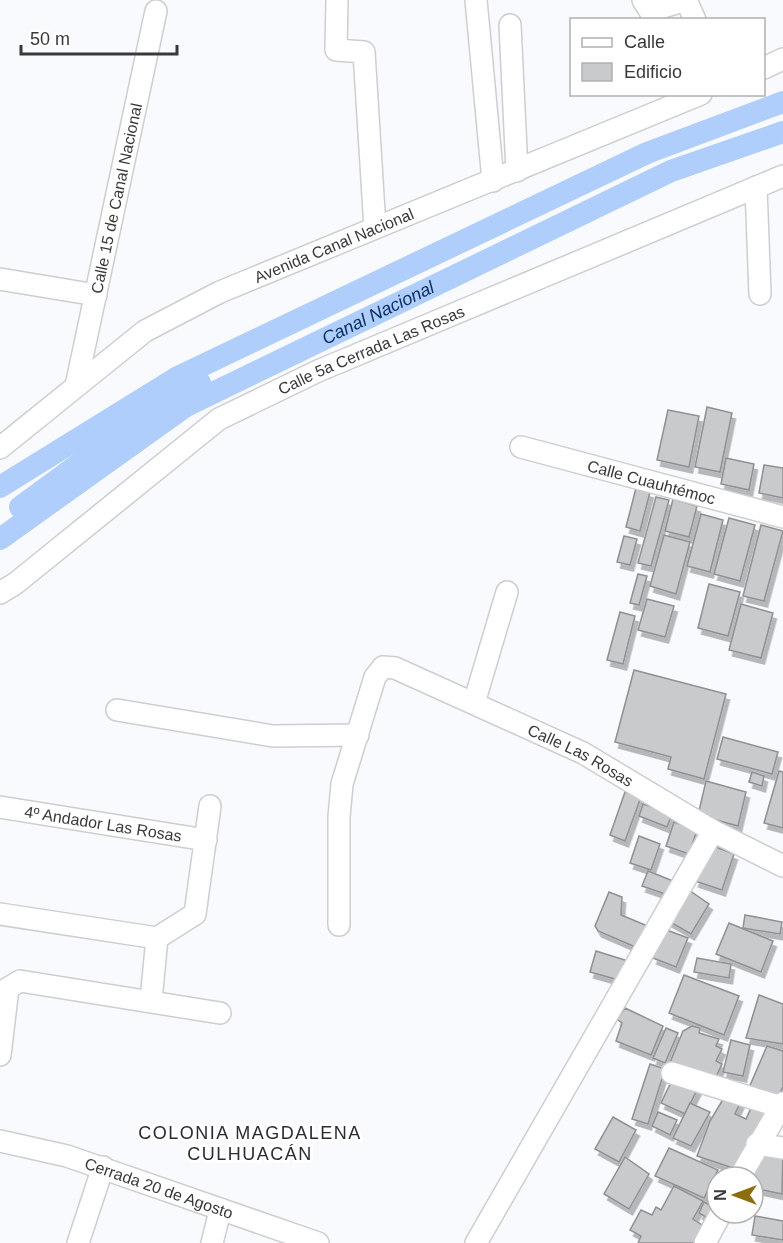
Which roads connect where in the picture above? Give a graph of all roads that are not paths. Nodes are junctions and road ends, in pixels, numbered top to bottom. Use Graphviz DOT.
graph roads {
  1 [pos="337,0"];
  2 [pos="476,0"];
  3 [pos="644,0"];
  4 [pos="686,0"];
  5 [pos="156,11"];
  6 [pos="694,18"];
  7 [pos="510,25"];
  8 [pos="783,59"];
  9 [pos="765,68"];
  10 [pos="696,96"];
  11 [pos="516,171"];
  12 [pos="783,176"];
  13 [pos="493,181"];
  14 [pos="756,188"];
  15 [pos="375,228"];
  16 [pos="0,279"];
  17 [pos="760,294"];
  18 [pos="96,295"];
  19 [pos="76,386"];
  20 [pos="521,447"];
  21 [pos="0,448"];
  22 [pos="783,517"];
  23 [pos="507,592"];
  24 [pos="0,593"];
  25 [pos="474,703"];
  26 [pos="117,710"];
  27 [pos="358,735"];
  28 [pos="210,806"];
  29 [pos="0,807"];
  30 [pos="713,831"];
  31 [pos="206,840"];
  32 [pos="783,866"];
  33 [pos="0,914"];
  34 [pos="339,926"];
  35 [pos="157,938"];
  36 [pos="12,986"];
  37 [pos="151,1000"];
  38 [pos="220,1012"];
  39 [pos="0,1055"];
  40 [pos="672,1073"];
  41 [pos="782,1105"];
  42 [pos="0,1141"];
  43 [pos="757,1144"];
  44 [pos="783,1148"];
  45 [pos="746,1165"];
  46 [pos="103,1167"];
  47 [pos="220,1211"];
  48 [pos="715,1225"];
  49 [pos="78,1243"];
  50 [pos="212,1243"];
  51 [pos="318,1243"];
  52 [pos="476,1243"];
  53 [pos="705,1243"];
  1 -- 15 [label="street"];
  2 -- 13 [label="street"];
  3 -- 4 [label="street"];
  4 -- 6 [label="street"];
  5 -- 18 [label="street, Calle 15 de Canal Nacional"];
  7 -- 11 [label="street"];
  8 -- 9 [label="street"];
  10 -- 11 [label="street, Avenida Canal Nacional"];
  11 -- 13 [label="street, Avenida Canal Nacional"];
  12 -- 14 [label="street, Calle 5a Cerrada Las Rosas"];
  13 -- 15 [label="street, Avenida Canal Nacional"];
  14 -- 17 [label="street"];
  14 -- 24 [label="street, Calle 5a Cerrada Las Rosas"];
  15 -- 19 [label="street, Avenida Canal Nacional"];
  16 -- 18 [label="street"];
  18 -- 19 [label="street, Calle 15 de Canal Nacional"];
  19 -- 21 [label="street, Avenida Canal Nacional"];
  20 -- 22 [label="street, Calle Cuauhtémoc"];
  23 -- 25 [label="street"];
  25 -- 27 [label="street, Calle Las Rosas"];
  25 -- 30 [label="street, Calle Las Rosas"];
  26 -- 27 [label="street"];
  27 -- 34 [label="street"];
  28 -- 31 [label="street"];
  29 -- 31 [label="street, 4º Andador Las Rosas"];
  30 -- 32 [label="street, Calle Las Rosas"];
  30 -- 52 [label="street"];
  31 -- 35 [label="street"];
  33 -- 35 [label="street"];
  35 -- 37 [label="street"];
  36 -- 37 [label="street"];
  36 -- 39 [label="street"];
  37 -- 38 [label="street"];
  40 -- 41 [label="street"];
  41 -- 43 [label="street"];
  42 -- 46 [label="street, Cerrada 20 de Agosto"];
  43 -- 44 [label="street"];
  43 -- 45 [label="street"];
  46 -- 47 [label="street, Cerrada 20 de Agosto"];
  46 -- 49 [label="street"];
  47 -- 50 [label="street"];
  47 -- 51 [label="street, Cerrada 20 de Agosto"];
  48 -- 53 [label="street"];
}
